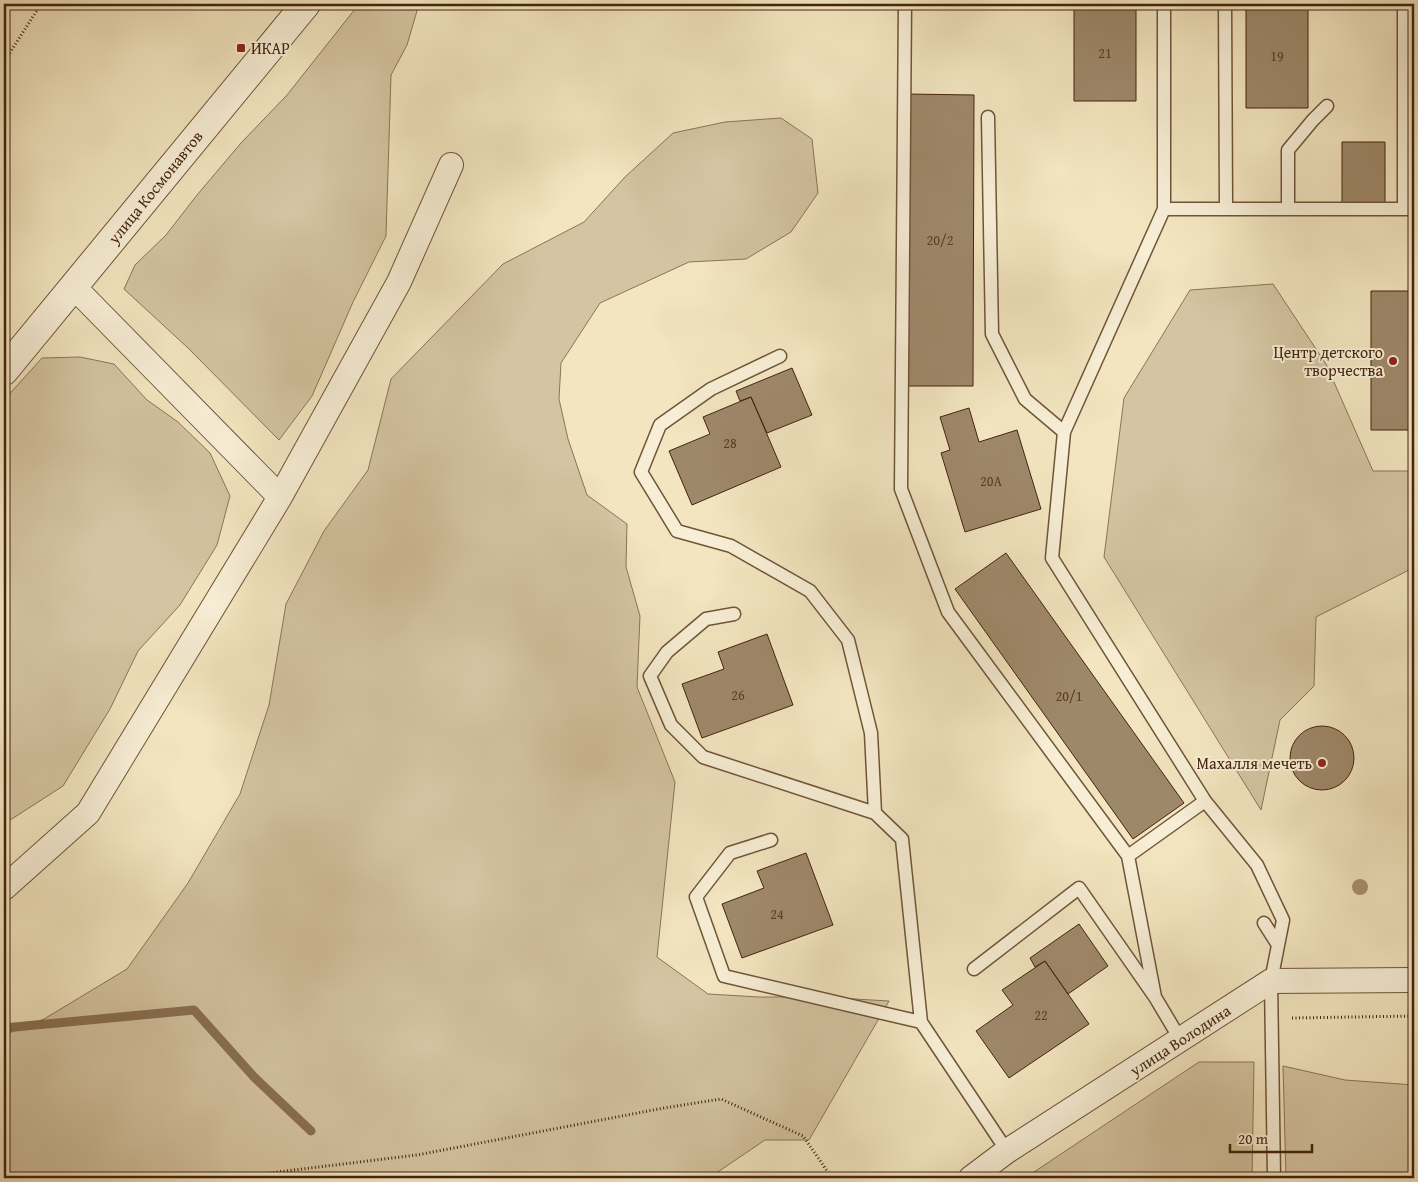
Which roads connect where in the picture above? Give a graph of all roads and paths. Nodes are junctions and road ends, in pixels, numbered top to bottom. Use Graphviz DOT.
graph roads {
  1 [pos="41,4"];
  2 [pos="306,4"];
  3 [pos="905,4"];
  4 [pos="1164,4"];
  5 [pos="1225,4"];
  6 [pos="1404,4"];
  7 [pos="4,62"];
  8 [pos="1327,106"];
  9 [pos="988,117"];
  10 [pos="451,165"];
  11 [pos="1164,208"];
  12 [pos="1226,208"];
  13 [pos="1288,209"];
  14 [pos="1409,209"];
  15 [pos="74,287"];
  16 [pos="780,356"];
  17 [pos="4,371"];
  18 [pos="1064,432"];
  19 [pos="280,497"];
  20 [pos="734,614"];
  21 [pos="1205,801"];
  22 [pos="875,813"];
  23 [pos="771,840"];
  24 [pos="1128,856"];
  25 [pos="4,888"];
  26 [pos="1264,923"];
  27 [pos="1278,945"];
  28 [pos="974,969"];
  29 [pos="1414,980"];
  30 [pos="1271,981"];
  31 [pos="1155,997"];
  32 [pos="1414,1016"];
  33 [pos="1272,1018"];
  34 [pos="921,1022"];
  35 [pos="1180,1039"];
  36 [pos="1007,1151"];
  37 [pos="228,1178"];
  38 [pos="832,1178"];
  39 [pos="971,1178"];
  40 [pos="1274,1178"];
  1 -- 7 [label="path"];
  2 -- 15 [label="street, улица Космонавтов"];
  3 -- 24 [label="lane"];
  4 -- 11 [label="lane"];
  5 -- 12 [label="lane"];
  6 -- 14 [label="lane"];
  8 -- 13 [label="lane"];
  9 -- 18 [label="lane"];
  10 -- 19 [label="street"];
  11 -- 12 [label="lane"];
  11 -- 18 [label="lane"];
  12 -- 13 [label="lane"];
  13 -- 14 [label="lane"];
  15 -- 17 [label="street, улица Космонавтов"];
  15 -- 19 [label="street"];
  16 -- 22 [label="lane"];
  18 -- 21 [label="lane"];
  19 -- 25 [label="street"];
  20 -- 22 [label="lane"];
  21 -- 24 [label="lane"];
  21 -- 27 [label="lane"];
  22 -- 34 [label="lane"];
  23 -- 34 [label="lane"];
  24 -- 31 [label="lane"];
  26 -- 27 [label="lane"];
  27 -- 30 [label="lane"];
  28 -- 31 [label="lane"];
  29 -- 30 [label="street"];
  30 -- 33 [label="lane"];
  30 -- 35 [label="street, улица Володина"];
  31 -- 35 [label="lane"];
  32 -- 33 [label="path"];
  33 -- 40 [label="lane"];
  34 -- 36 [label="lane"];
  35 -- 36 [label="street, улица Володина"];
  36 -- 39 [label="street, улица Володина"];
  37 -- 38 [label="path"];
}
